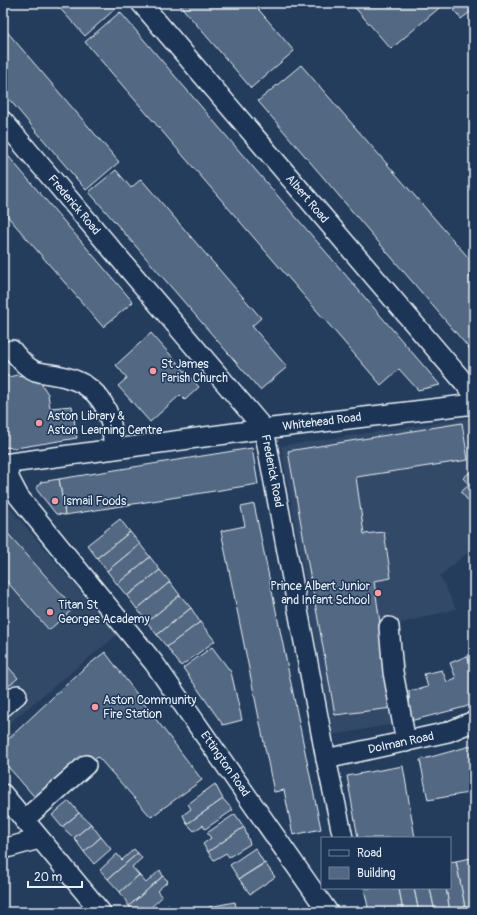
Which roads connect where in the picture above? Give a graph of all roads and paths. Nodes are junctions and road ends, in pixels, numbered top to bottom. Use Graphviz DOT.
graph roads {
  1 [pos="141,3"];
  2 [pos="3,121"];
  3 [pos="12,350"];
  4 [pos="474,394"];
  5 [pos="474,404"];
  6 [pos="264,429"];
  7 [pos="113,449"];
  8 [pos="4,464"];
  9 [pos="388,627"];
  10 [pos="17,695"];
  11 [pos="3,707"];
  12 [pos="474,721"];
  13 [pos="406,742"];
  14 [pos="326,759"];
  15 [pos="86,765"];
  16 [pos="3,794"];
  17 [pos="24,820"];
  18 [pos="343,837"];
  19 [pos="39,838"];
  20 [pos="3,849"];
  21 [pos="318,888"];
  22 [pos="101,912"];
  23 [pos="328,912"];
  1 -- 4 [label="street, Albert Road"];
  2 -- 6 [label="street, Frederick Road"];
  3 -- 7 [label="street"];
  5 -- 6 [label="street, Whitehead Road"];
  6 -- 7 [label="street, Whitehead Road"];
  6 -- 14 [label="street, Frederick Road"];
  7 -- 8 [label="street, Whitehead Road"];
  8 -- 21 [label="street, Ettington Road"];
  9 -- 13 [label="street"];
  10 -- 11 [label="street"];
  12 -- 13 [label="street, Dolman Road"];
  13 -- 14 [label="street, Dolman Road"];
  14 -- 18 [label="street, Frederick Road"];
  15 -- 17 [label="street"];
  16 -- 17 [label="street"];
  17 -- 19 [label="street"];
  19 -- 20 [label="street"];
  19 -- 22 [label="street"];
  21 -- 23 [label="street, Ettington Road"];
}
